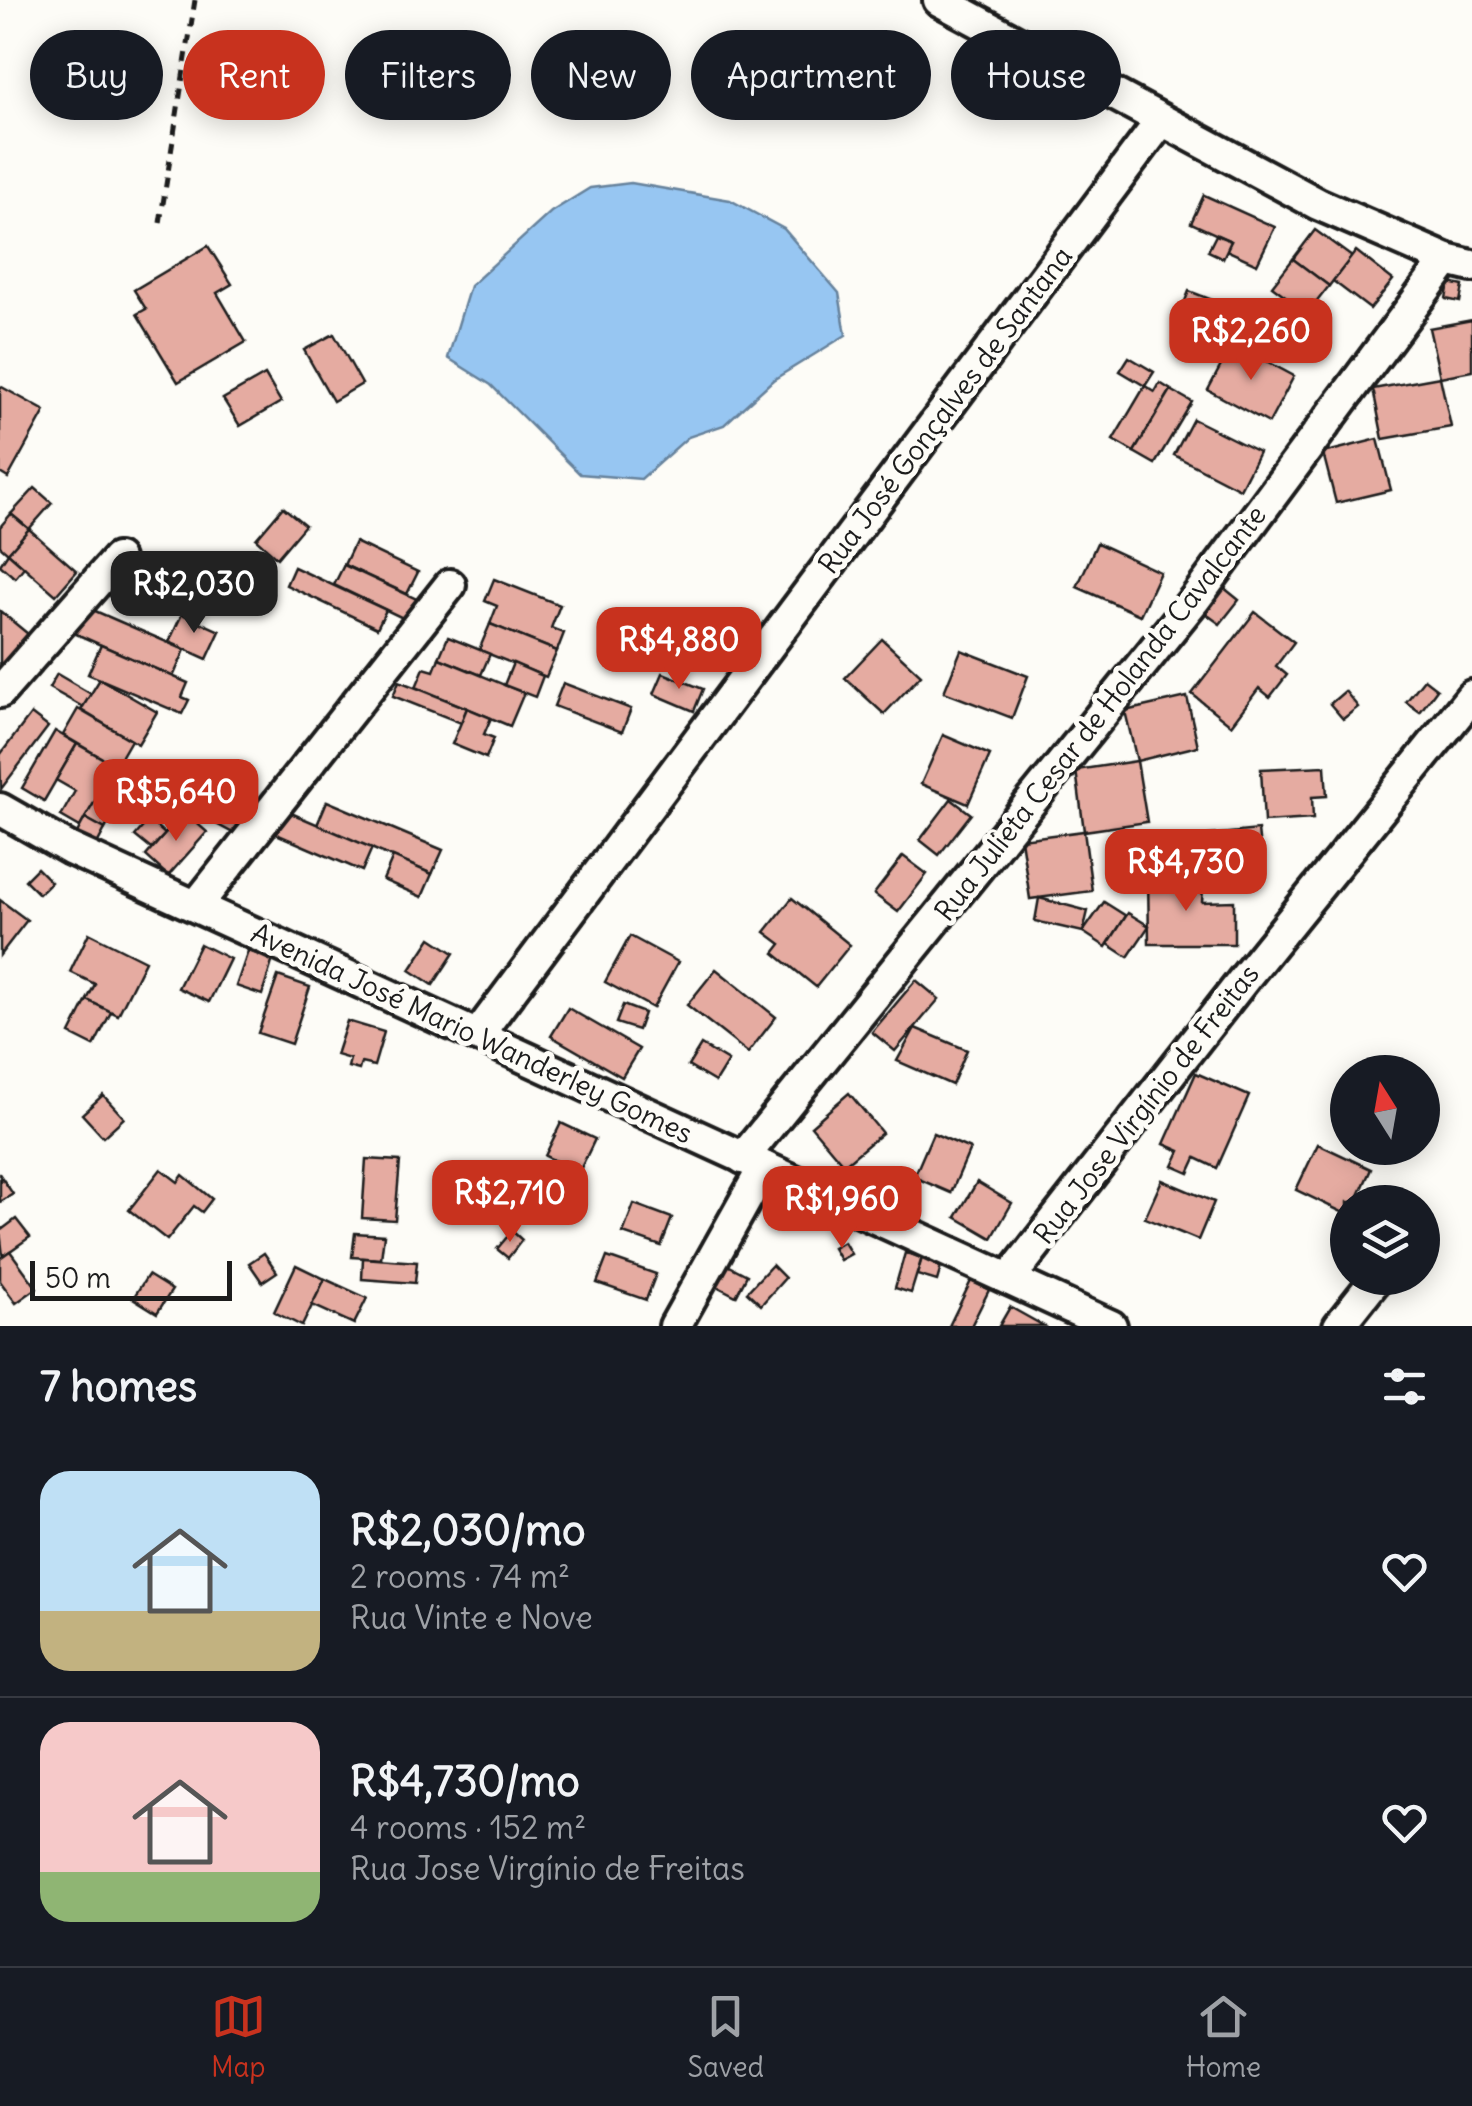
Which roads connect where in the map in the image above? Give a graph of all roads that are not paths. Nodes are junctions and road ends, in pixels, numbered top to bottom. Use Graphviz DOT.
graph roads {
  1 [pos="939,0"];
  2 [pos="1162,121"];
  3 [pos="1459,263"];
  4 [pos="117,559"];
  5 [pos="450,585"];
  6 [pos="0,692"];
  7 [pos="1472,696"];
  8 [pos="0,809"];
  9 [pos="196,906"];
  10 [pos="477,1036"];
  11 [pos="754,1163"];
  12 [pos="1010,1280"];
  13 [pos="1364,1295"];
  14 [pos="675,1326"];
  15 [pos="1111,1326"];
  16 [pos="1339,1326"];
  1 -- 2 [label="street"];
  2 -- 3 [label="street"];
  2 -- 10 [label="street, Rua José Gonçalves de Santana"];
  3 -- 11 [label="street, Rua Julieta Cesar de Holanda Cavalcante"];
  4 -- 6 [label="street"];
  5 -- 9 [label="street"];
  7 -- 12 [label="street, Rua Jose Virgínio de Freitas"];
  8 -- 9 [label="street, Avenida José Mario Wanderley Gomes"];
  9 -- 10 [label="street, Avenida José Mario Wanderley Gomes"];
  10 -- 11 [label="street, Avenida José Mario Wanderley Gomes"];
  11 -- 12 [label="street, Avenida José Mario Wanderley Gomes"];
  11 -- 14 [label="street, Rua Julieta Cesar de Holanda Cavalcante"];
  12 -- 15 [label="street, Avenida José Mario Wanderley Gomes"];
  13 -- 16 [label="street"];
}
